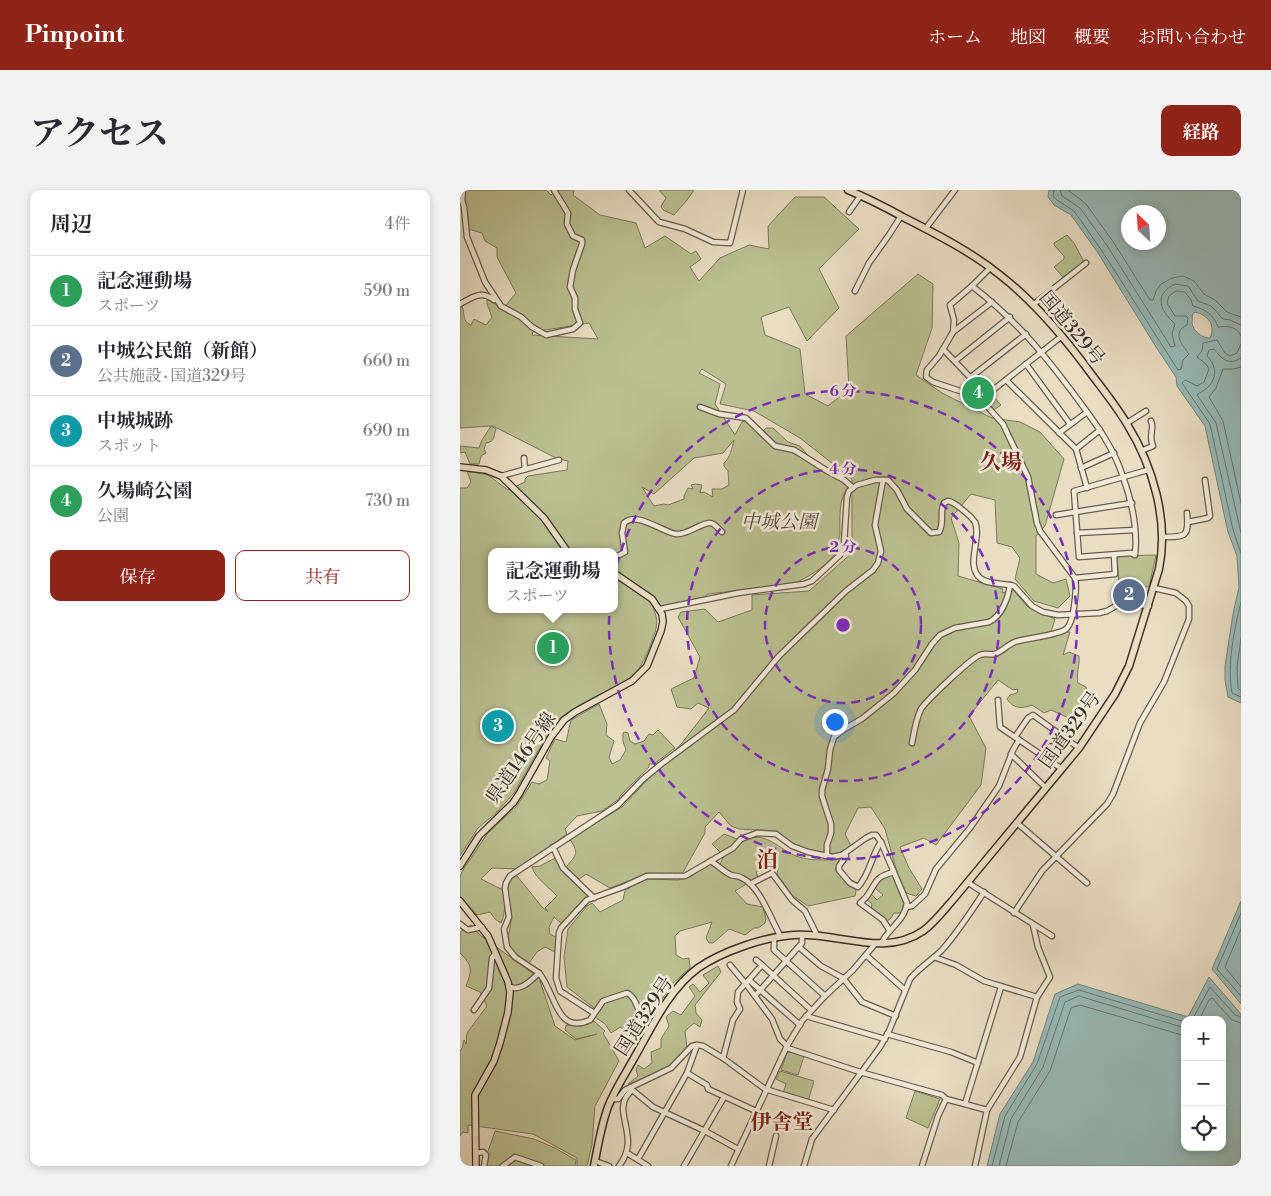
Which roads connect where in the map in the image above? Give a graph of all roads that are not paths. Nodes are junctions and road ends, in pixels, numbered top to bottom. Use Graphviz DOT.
graph roads {
  1 [pos="463,190"];
  2 [pos="629,190"];
  3 [pos="743,190"];
  4 [pos="848,190"];
  5 [pos="954,190"];
  6 [pos="555,191"];
  7 [pos="860,195"];
  8 [pos="848,212"];
  9 [pos="901,216"];
  10 [pos="926,228"];
  11 [pos="1086,263"];
  12 [pos="990,268"];
  13 [pos="972,286"];
  14 [pos="855,291"];
  15 [pos="992,302"];
  16 [pos="460,304"];
  17 [pos="1034,304"];
  18 [pos="501,306"];
  19 [pos="1010,317"];
  20 [pos="953,332"];
  21 [pos="1026,334"];
  22 [pos="1062,336"];
  23 [pos="943,350"];
  24 [pos="1042,351"];
  25 [pos="955,361"];
  26 [pos="1026,364"];
  27 [pos="971,377"];
  28 [pos="1006,380"];
  29 [pos="700,407"];
  30 [pos="1146,411"];
  31 [pos="1087,412"];
  32 [pos="1151,420"];
  33 [pos="1127,423"];
  34 [pos="1070,424"];
  35 [pos="1100,430"];
  36 [pos="1059,433"];
  37 [pos="1076,449"];
  38 [pos="1141,451"];
  39 [pos="1114,453"];
  40 [pos="524,458"];
  41 [pos="559,460"];
  42 [pos="460,467"];
  43 [pos="1081,468"];
  44 [pos="525,469"];
  45 [pos="1148,470"];
  46 [pos="501,476"];
  47 [pos="1123,476"];
  48 [pos="883,480"];
  49 [pos="1204,480"];
  50 [pos="852,487"];
  51 [pos="1087,488"];
  52 [pos="1132,503"];
  53 [pos="1075,512"];
  54 [pos="1187,513"];
  55 [pos="1056,514"];
  56 [pos="1188,522"];
  57 [pos="1135,530"];
  58 [pos="722,532"];
  59 [pos="1077,533"];
  60 [pos="1162,537"];
  61 [pos="565,548"];
  62 [pos="1114,555"];
  63 [pos="618,556"];
  64 [pos="618,576"];
  65 [pos="1075,578"];
  66 [pos="1010,585"];
  67 [pos="1154,588"];
  68 [pos="1149,606"];
  69 [pos="660,609"];
  70 [pos="1072,616"];
  71 [pos="998,700"];
  72 [pos="1017,739"];
  73 [pos="912,742"];
  74 [pos="1079,748"];
  75 [pos="1011,754"];
  76 [pos="1062,769"];
  77 [pos="1046,788"];
  78 [pos="1017,823"];
  79 [pos="881,842"];
  80 [pos="553,847"];
  81 [pos="845,853"];
  82 [pos="827,855"];
  83 [pos="1057,857"];
  84 [pos="711,861"];
  85 [pos="460,866"];
  86 [pos="894,872"];
  87 [pos="967,882"];
  88 [pos="1087,883"];
  89 [pos="750,884"];
  90 [pos="984,892"];
  91 [pos="594,898"];
  92 [pos="460,901"];
  93 [pos="906,907"];
  94 [pos="1014,913"];
  95 [pos="460,924"];
  96 [pos="1033,925"];
  97 [pos="482,927"];
  98 [pos="890,931"];
  99 [pos="802,935"];
  100 [pos="816,935"];
  101 [pos="1051,936"];
  102 [pos="778,937"];
  103 [pos="878,944"];
  104 [pos="799,947"];
  105 [pos="496,953"];
  106 [pos="867,956"];
  107 [pos="934,957"];
  108 [pos="756,960"];
  109 [pos="787,961"];
  110 [pos="730,965"];
  111 [pos="762,965"];
  112 [pos="539,973"];
  113 [pos="774,976"];
  114 [pos="843,980"];
  115 [pos="747,982"];
  116 [pos="509,987"];
  117 [pos="1001,987"];
  118 [pos="760,990"];
  119 [pos="905,990"];
  120 [pos="755,996"];
  121 [pos="825,996"];
  122 [pos="1037,997"];
  123 [pos="474,1010"];
  124 [pos="811,1010"];
  125 [pos="594,1013"];
  126 [pos="806,1016"];
  127 [pos="896,1016"];
  128 [pos="800,1025"];
  129 [pos="649,1032"];
  130 [pos="886,1036"];
  131 [pos="697,1045"];
  132 [pos="787,1047"];
  133 [pos="723,1058"];
  134 [pos="978,1063"];
  135 [pos="860,1072"];
  136 [pos="687,1073"];
  137 [pos="631,1089"];
  138 [pos="766,1090"];
  139 [pos="724,1097"];
  140 [pos="611,1099"];
  141 [pos="946,1099"];
  142 [pos="965,1104"];
  143 [pos="834,1110"];
  144 [pos="987,1110"];
  145 [pos="756,1111"];
  146 [pos="664,1113"];
  147 [pos="705,1131"];
  148 [pos="776,1136"];
  149 [pos="738,1149"];
  150 [pos="476,1153"];
  151 [pos="627,1153"];
  152 [pos="638,1159"];
  153 [pos="594,1163"];
  154 [pos="475,1165"];
  155 [pos="484,1166"];
  156 [pos="503,1166"];
  157 [pos="541,1166"];
  158 [pos="609,1166"];
  159 [pos="619,1166"];
  160 [pos="648,1166"];
  161 [pos="684,1166"];
  162 [pos="731,1166"];
  163 [pos="769,1166"];
  164 [pos="804,1166"];
  165 [pos="922,1166"];
  166 [pos="975,1166"];
  1 -- 18 [label="street"];
  2 -- 3 [label="street"];
  4 -- 7 [label="highway, 国道329号"];
  5 -- 10 [label="street"];
  6 -- 18 [label="street"];
  7 -- 8 [label="street"];
  7 -- 9 [label="highway, 国道329号"];
  9 -- 10 [label="highway, 国道329号"];
  9 -- 14 [label="street"];
  10 -- 12 [label="highway, 国道329号"];
  11 -- 17 [label="street"];
  12 -- 13 [label="street"];
  12 -- 17 [label="highway, 国道329号"];
  13 -- 15 [label="street"];
  13 -- 20 [label="street"];
  15 -- 19 [label="street"];
  15 -- 20 [label="street"];
  16 -- 18 [label="street"];
  17 -- 22 [label="highway, 国道329号"];
  19 -- 21 [label="street"];
  19 -- 25 [label="street"];
  20 -- 23 [label="street"];
  21 -- 24 [label="street"];
  21 -- 27 [label="street"];
  22 -- 24 [label="street"];
  22 -- 33 [label="highway, 国道329号"];
  23 -- 25 [label="street"];
  23 -- 65 [label="street"];
  24 -- 26 [label="street"];
  24 -- 31 [label="street"];
  25 -- 27 [label="street"];
  26 -- 28 [label="street"];
  26 -- 34 [label="street"];
  27 -- 28 [label="street"];
  28 -- 36 [label="street"];
  29 -- 50 [label="street"];
  30 -- 33 [label="street"];
  31 -- 34 [label="street"];
  31 -- 35 [label="street"];
  32 -- 38 [label="street"];
  33 -- 38 [label="highway, 国道329号"];
  34 -- 36 [label="street"];
  35 -- 37 [label="street"];
  35 -- 39 [label="street"];
  36 -- 37 [label="street"];
  37 -- 43 [label="street"];
  38 -- 45 [label="highway, 国道329号"];
  39 -- 43 [label="street"];
  39 -- 47 [label="street"];
  40 -- 44 [label="street"];
  41 -- 44 [label="street"];
  42 -- 46 [label="main road"];
  43 -- 51 [label="street"];
  44 -- 46 [label="street"];
  45 -- 47 [label="street"];
  45 -- 60 [label="highway, 国道329号"];
  46 -- 61 [label="main road"];
  47 -- 51 [label="street"];
  47 -- 52 [label="street"];
  48 -- 50 [label="street"];
  48 -- 66 [label="street"];
  48 -- 80 [label="street"];
  49 -- 56 [label="street"];
  50 -- 69 [label="street"];
  51 -- 53 [label="street"];
  52 -- 53 [label="street"];
  52 -- 57 [label="street"];
  53 -- 55 [label="street"];
  53 -- 59 [label="street"];
  54 -- 56 [label="street"];
  56 -- 60 [label="street"];
  57 -- 59 [label="street"];
  57 -- 62 [label="street"];
  58 -- 63 [label="street"];
  59 -- 62 [label="street"];
  60 -- 67 [label="highway, 国道329号"];
  62 -- 65 [label="street"];
  64 -- 69 [label="main road"];
  65 -- 70 [label="street"];
  66 -- 70 [label="street"];
  66 -- 82 [label="street"];
  67 -- 68 [label="highway, 国道329号"];
  67 -- 83 [label="street"];
  68 -- 70 [label="street"];
  68 -- 74 [label="highway, 国道329号"];
  69 -- 85 [label="main road, 県道146号線"];
  70 -- 73 [label="street"];
  71 -- 72 [label="street"];
  72 -- 74 [label="street"];
  72 -- 75 [label="street"];
  72 -- 76 [label="street"];
  74 -- 76 [label="highway, 国道329号"];
  75 -- 77 [label="street"];
  75 -- 93 [label="street"];
  76 -- 77 [label="highway, 国道329号"];
  77 -- 78 [label="highway, 国道329号"];
  78 -- 83 [label="street"];
  78 -- 87 [label="highway, 国道329号"];
  79 -- 81 [label="street"];
  79 -- 81 [label="street"];
  79 -- 86 [label="street"];
  80 -- 91 [label="street"];
  80 -- 112 [label="street"];
  81 -- 82 [label="street"];
  82 -- 84 [label="street"];
  83 -- 88 [label="street"];
  83 -- 94 [label="street"];
  84 -- 89 [label="street"];
  84 -- 91 [label="street"];
  86 -- 93 [label="street"];
  86 -- 98 [label="street"];
  87 -- 90 [label="street"];
  87 -- 103 [label="highway, 国道329号"];
  89 -- 100 [label="street"];
  89 -- 102 [label="street"];
  90 -- 94 [label="street"];
  90 -- 107 [label="street"];
  91 -- 125 [label="street"];
  92 -- 97 [label="main road"];
  93 -- 98 [label="street"];
  94 -- 96 [label="street"];
  95 -- 97 [label="street"];
  96 -- 101 [label="street"];
  96 -- 122 [label="street"];
  97 -- 105 [label="main road"];
  98 -- 103 [label="street"];
  99 -- 100 [label="highway, 国道329号"];
  99 -- 102 [label="highway, 国道329号"];
  99 -- 104 [label="street"];
  100 -- 103 [label="highway, 国道329号"];
  102 -- 109 [label="street"];
  102 -- 129 [label="highway, 国道329号"];
  103 -- 106 [label="street"];
  104 -- 109 [label="street"];
  104 -- 114 [label="street"];
  105 -- 116 [label="main road"];
  105 -- 123 [label="street"];
  106 -- 114 [label="street"];
  106 -- 119 [label="street"];
  107 -- 117 [label="street"];
  107 -- 119 [label="street"];
  108 -- 111 [label="street"];
  109 -- 113 [label="street"];
  109 -- 121 [label="street"];
  110 -- 115 [label="street"];
  111 -- 113 [label="street"];
  111 -- 115 [label="street"];
  112 -- 116 [label="street"];
  112 -- 125 [label="street"];
  113 -- 118 [label="street"];
  113 -- 124 [label="street"];
  114 -- 121 [label="street"];
  114 -- 127 [label="street"];
  115 -- 118 [label="street"];
  115 -- 120 [label="street"];
  115 -- 133 [label="street"];
  116 -- 150 [label="main road"];
  117 -- 122 [label="street"];
  117 -- 134 [label="street"];
  118 -- 120 [label="street"];
  118 -- 128 [label="street"];
  119 -- 127 [label="street"];
  120 -- 132 [label="street"];
  121 -- 124 [label="street"];
  122 -- 144 [label="street"];
  124 -- 126 [label="street"];
  125 -- 129 [label="street"];
  126 -- 128 [label="street"];
  126 -- 130 [label="street"];
  127 -- 130 [label="street"];
  128 -- 132 [label="street"];
  129 -- 140 [label="highway, 国道329号"];
  130 -- 134 [label="street"];
  130 -- 135 [label="street"];
  131 -- 133 [label="street"];
  131 -- 136 [label="street"];
  131 -- 137 [label="street"];
  132 -- 135 [label="street"];
  132 -- 138 [label="street"];
  133 -- 138 [label="street"];
  134 -- 142 [label="street"];
  135 -- 141 [label="street"];
  135 -- 143 [label="street"];
  136 -- 139 [label="street"];
  136 -- 146 [label="street"];
  137 -- 140 [label="street"];
  137 -- 146 [label="street"];
  137 -- 151 [label="street"];
  138 -- 143 [label="street"];
  138 -- 145 [label="street"];
  139 -- 145 [label="street"];
  139 -- 147 [label="street"];
  140 -- 153 [label="highway, 国道329号"];
  141 -- 142 [label="street"];
  141 -- 165 [label="street"];
  142 -- 144 [label="street"];
  143 -- 164 [label="street"];
  144 -- 166 [label="street"];
  145 -- 149 [label="street"];
  146 -- 147 [label="street"];
  146 -- 152 [label="street"];
  147 -- 149 [label="street"];
  147 -- 161 [label="street"];
  148 -- 163 [label="street"];
  149 -- 162 [label="street"];
  150 -- 154 [label="main road"];
  150 -- 155 [label="street"];
  151 -- 152 [label="street"];
  151 -- 159 [label="street"];
  152 -- 160 [label="street"];
  153 -- 158 [label="street"];
  156 -- 157 [label="street"];
}
